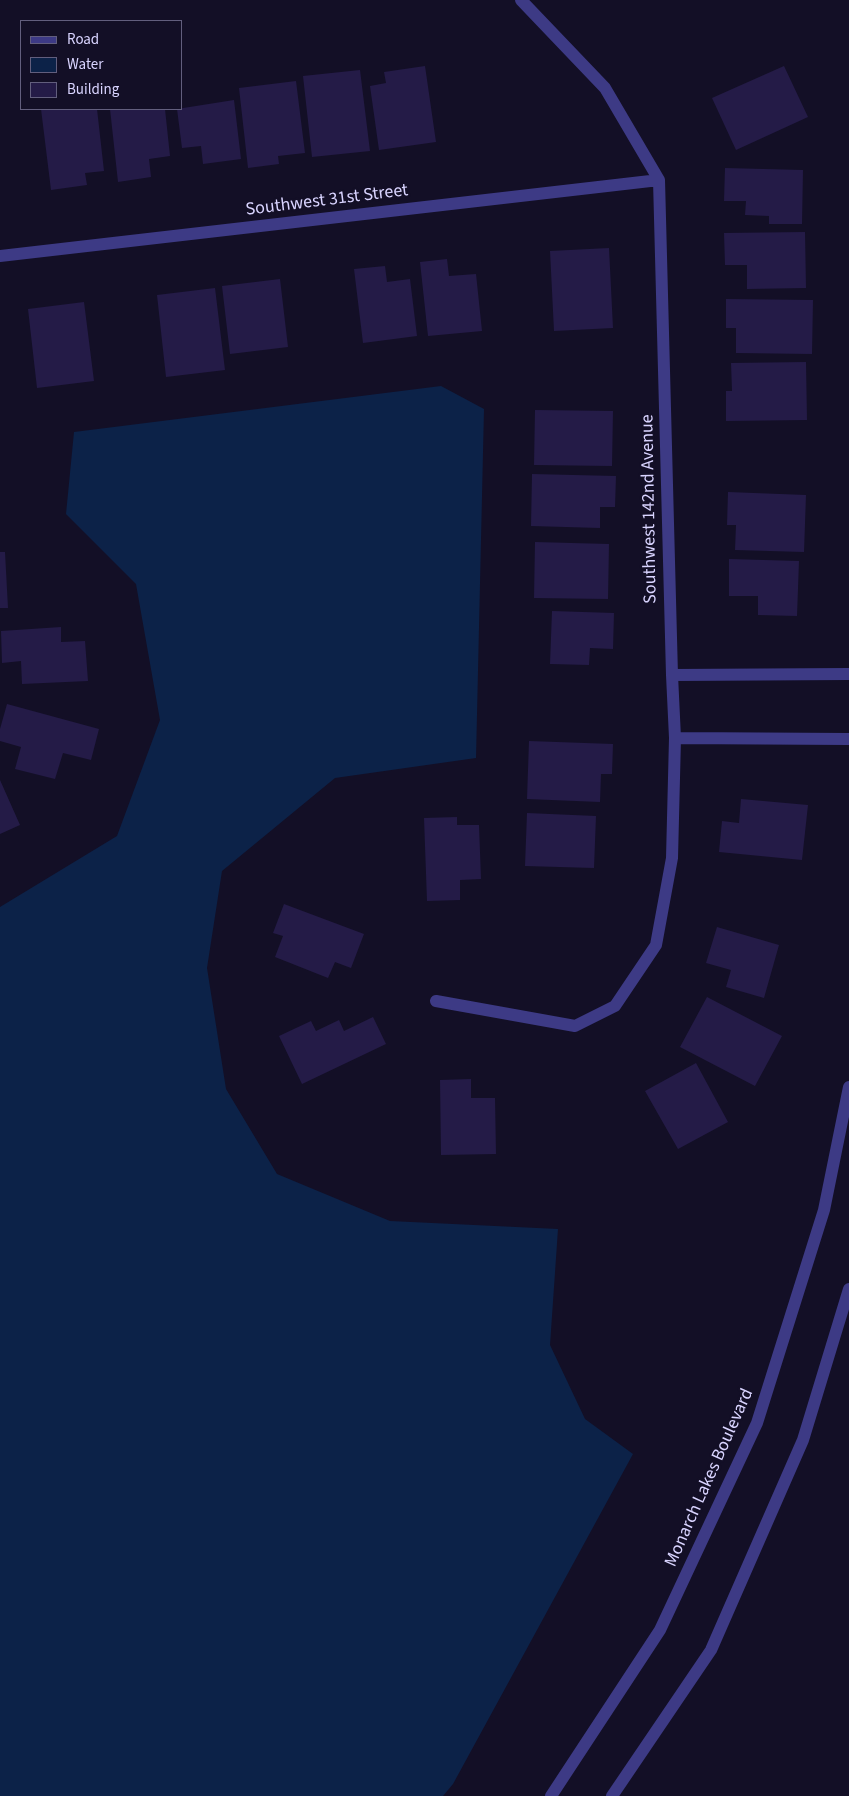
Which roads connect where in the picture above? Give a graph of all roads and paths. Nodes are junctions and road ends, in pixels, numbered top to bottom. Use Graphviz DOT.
graph roads {
  1 [pos="521,0"];
  2 [pos="659,180"];
  3 [pos="0,256"];
  4 [pos="849,674"];
  5 [pos="672,675"];
  6 [pos="675,738"];
  7 [pos="849,739"];
  8 [pos="436,1001"];
  9 [pos="849,1087"];
  10 [pos="849,1289"];
  11 [pos="551,1796"];
  12 [pos="612,1796"];
  1 -- 2 [label="street, Southwest 142nd Avenue"];
  2 -- 3 [label="street, Southwest 31st Street"];
  2 -- 5 [label="street, Southwest 142nd Avenue"];
  4 -- 5 [label="street"];
  5 -- 6 [label="street, Southwest 142nd Avenue"];
  6 -- 7 [label="street"];
  6 -- 8 [label="street, Southwest 142nd Avenue"];
  9 -- 11 [label="street, Monarch Lakes Boulevard"];
  10 -- 12 [label="street"];
}
